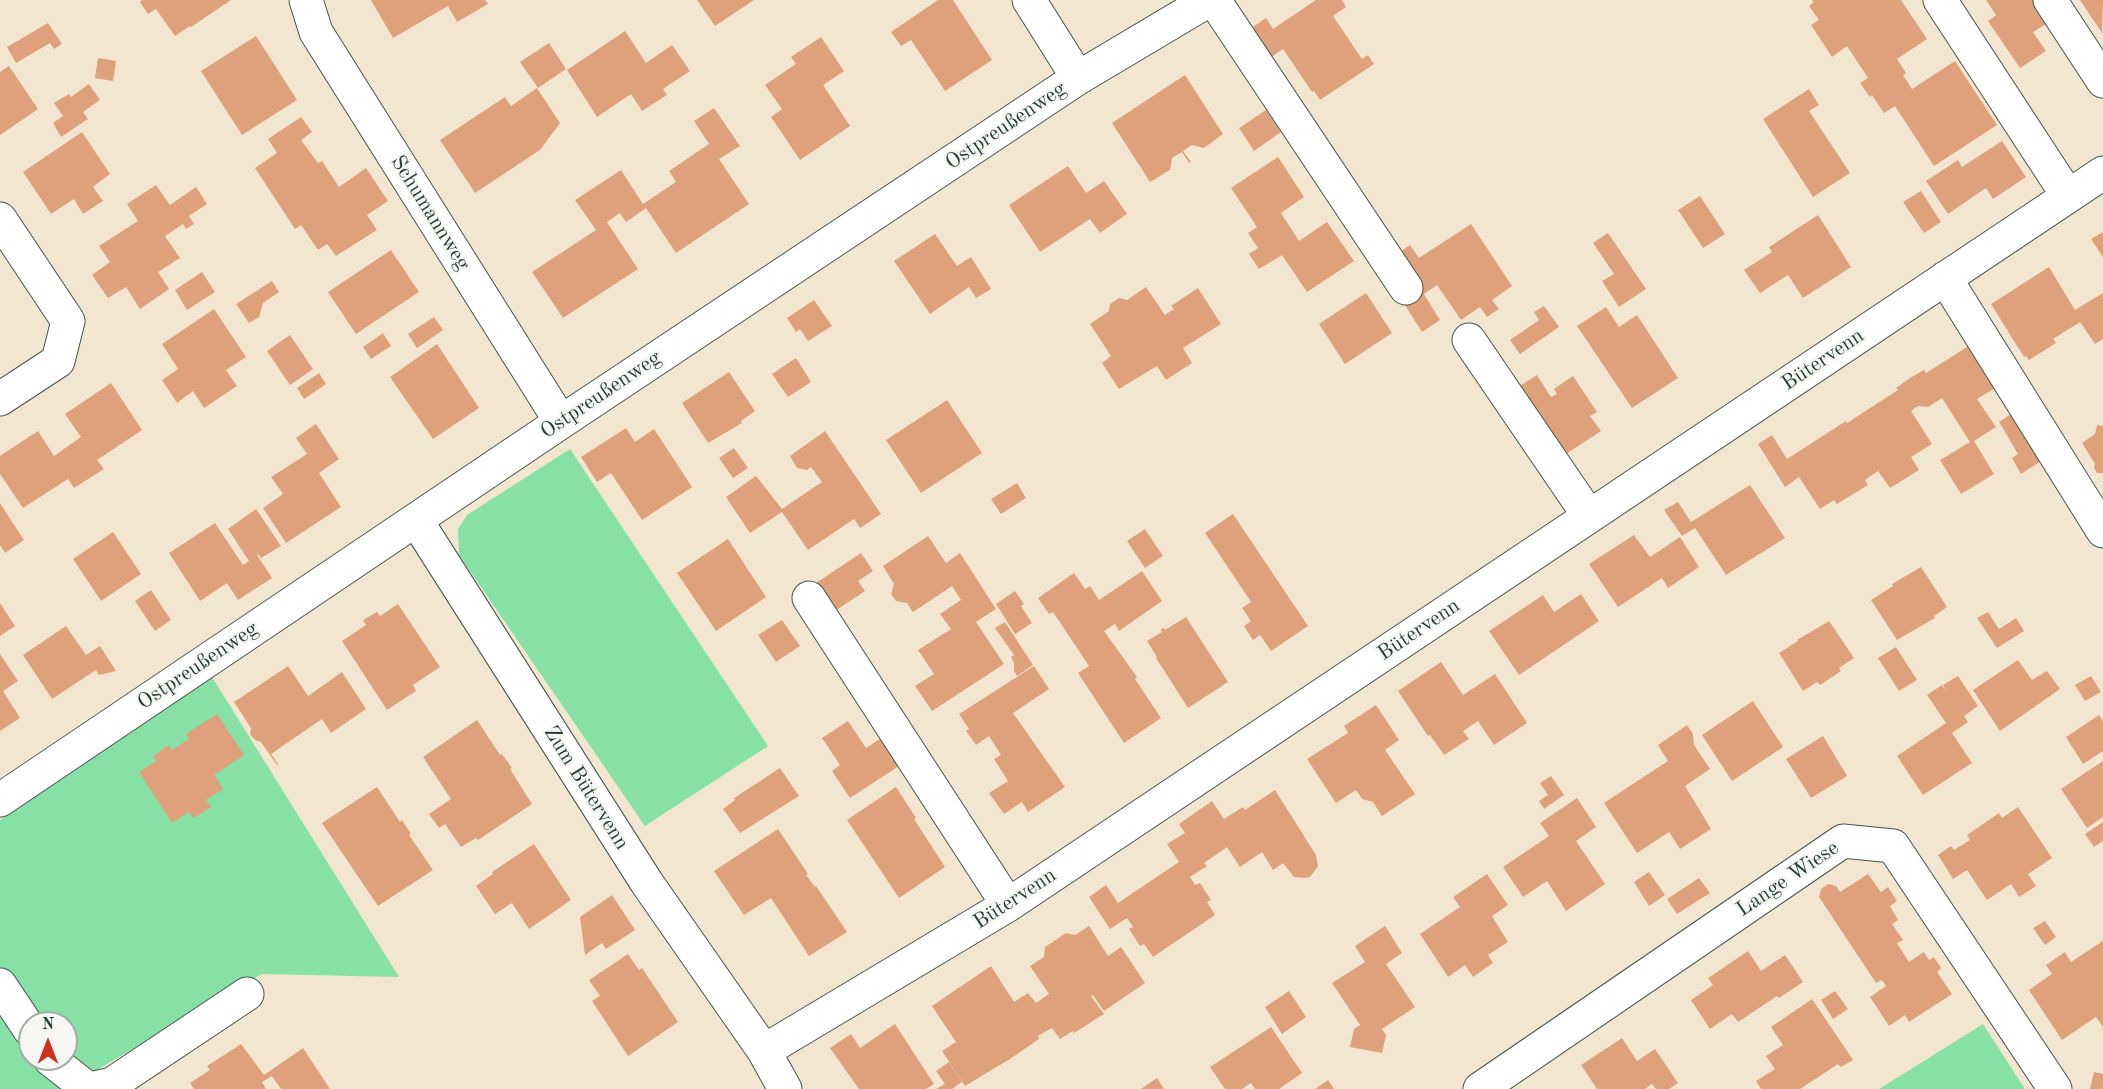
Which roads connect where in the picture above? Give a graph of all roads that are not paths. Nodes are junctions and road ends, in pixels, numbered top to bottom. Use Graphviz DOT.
graph roads {
  1 [pos="306,0"];
  2 [pos="1029,0"];
  3 [pos="1209,0"];
  4 [pos="1214,0"];
  5 [pos="1940,0"];
  6 [pos="2050,0"];
  7 [pos="1078,78"];
  8 [pos="2103,81"];
  9 [pos="2103,173"];
  10 [pos="2068,196"];
  11 [pos="0,219"];
  12 [pos="1945,278"];
  13 [pos="1406,288"];
  14 [pos="1469,340"];
  15 [pos="0,399"];
  16 [pos="561,422"];
  17 [pos="1589,516"];
  18 [pos="416,520"];
  19 [pos="2103,531"];
  20 [pos="809,598"];
  21 [pos="0,800"];
  22 [pos="1008,905"];
  23 [pos="0,985"];
  24 [pos="247,994"];
  25 [pos="18,1012"];
  26 [pos="764,1052"];
  27 [pos="66,1071"];
  28 [pos="89,1089"];
  29 [pos="785,1089"];
  30 [pos="1480,1089"];
  31 [pos="2055,1089"];
  1 -- 16 [label="street, Schumannweg"];
  2 -- 7 [label="street"];
  3 -- 7 [label="street, Ostpreußenweg"];
  4 -- 13 [label="street"];
  5 -- 10 [label="street"];
  6 -- 8 [label="street"];
  7 -- 16 [label="street, Ostpreußenweg"];
  9 -- 10 [label="street, Bütervenn"];
  10 -- 12 [label="street, Bütervenn"];
  11 -- 15 [label="street"];
  12 -- 17 [label="street, Bütervenn"];
  12 -- 19 [label="street"];
  14 -- 17 [label="street"];
  16 -- 18 [label="street, Ostpreußenweg"];
  17 -- 22 [label="street, Bütervenn"];
  18 -- 21 [label="street, Ostpreußenweg"];
  18 -- 26 [label="street, Zum Bütervenn"];
  20 -- 22 [label="street"];
  22 -- 26 [label="street, Bütervenn"];
  23 -- 25 [label="street"];
  24 -- 28 [label="street"];
  26 -- 29 [label="street"];
  27 -- 28 [label="street"];
  30 -- 31 [label="street, Lange Wiese"];
}
